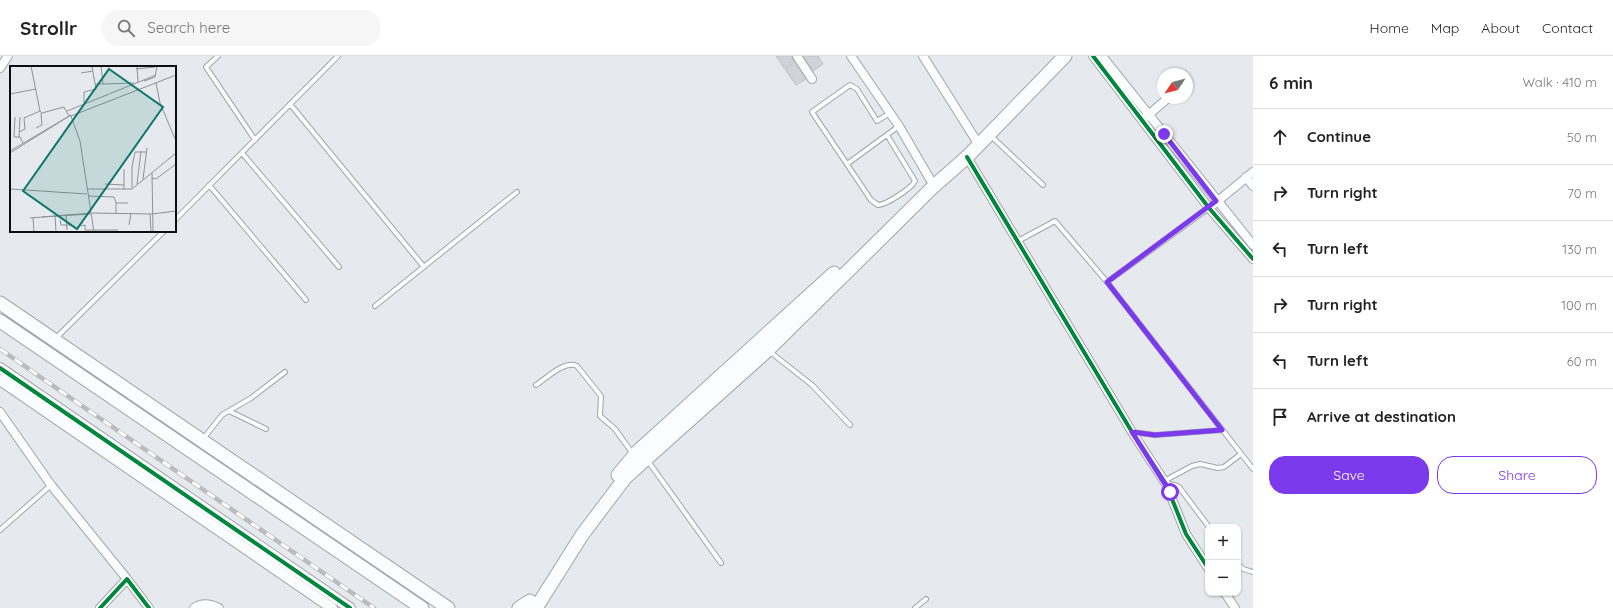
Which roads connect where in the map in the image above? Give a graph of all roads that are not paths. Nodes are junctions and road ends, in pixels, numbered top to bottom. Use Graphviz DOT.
graph roads {
  1 [pos="8,56"];
  2 [pos="218,56"];
  3 [pos="338,56"];
  4 [pos="797,56"];
  5 [pos="851,56"];
  6 [pos="923,56"];
  7 [pos="1054,56"];
  8 [pos="1065,56"];
  9 [pos="1093,56"];
  10 [pos="1102,56"];
  11 [pos="0,68"];
  12 [pos="812,79"];
  13 [pos="290,104"];
  14 [pos="1161,104"];
  15 [pos="890,112"];
  16 [pos="1149,114"];
  17 [pos="1142,120"];
  18 [pos="899,126"];
  19 [pos="989,134"];
  20 [pos="887,135"];
  21 [pos="255,140"];
  22 [pos="976,142"];
  23 [pos="242,153"];
  24 [pos="967,157"];
  25 [pos="847,164"];
  26 [pos="1253,172"];
  27 [pos="1246,177"];
  28 [pos="932,182"];
  29 [pos="1043,184"];
  30 [pos="209,185"];
  31 [pos="1253,186"];
  32 [pos="517,192"];
  33 [pos="1216,201"];
  34 [pos="1209,208"];
  35 [pos="176,219"];
  36 [pos="163,232"];
  37 [pos="1018,241"];
  38 [pos="1253,245"];
  39 [pos="1253,259"];
  40 [pos="339,267"];
  41 [pos="424,267"];
  42 [pos="1107,282"];
  43 [pos="306,300"];
  44 [pos="0,303"];
  45 [pos="375,306"];
  46 [pos="0,321"];
  47 [pos="54,340"];
  48 [pos="768,350"];
  49 [pos="0,368"];
  50 [pos="285,372"];
  51 [pos="0,380"];
  52 [pos="536,385"];
  53 [pos="229,411"];
  54 [pos="0,412"];
  55 [pos="850,425"];
  56 [pos="266,429"];
  57 [pos="1222,430"];
  58 [pos="1132,432"];
  59 [pos="202,441"];
  60 [pos="1241,454"];
  61 [pos="643,459"];
  62 [pos="1253,470"];
  63 [pos="1165,482"];
  64 [pos="51,485"];
  65 [pos="1207,524"];
  66 [pos="0,530"];
  67 [pos="721,563"];
  68 [pos="1205,563"];
  69 [pos="1241,566"];
  70 [pos="1253,572"];
  71 [pos="127,579"];
  72 [pos="1227,596"];
  73 [pos="926,599"];
  74 [pos="528,606"];
  75 [pos="100,608"];
  76 [pos="149,608"];
  77 [pos="194,608"];
  78 [pos="219,608"];
  79 [pos="332,608"];
  80 [pos="350,608"];
  81 [pos="422,608"];
  82 [pos="448,608"];
  83 [pos="916,608"];
  84 [pos="1235,608"];
  1 -- 11 [label="street"];
  2 -- 21 [label="lane"];
  3 -- 13 [label="lane"];
  4 -- 12 [label="street"];
  5 -- 15 [label="street"];
  6 -- 22 [label="street"];
  7 -- 22 [label="main road"];
  8 -- 19 [label="main road"];
  9 -- 17 [label="street"];
  10 -- 16 [label="street"];
  13 -- 21 [label="lane"];
  13 -- 41 [label="lane"];
  14 -- 16 [label="street"];
  15 -- 18 [label="street"];
  15 -- 25 [label="lane"];
  16 -- 17 [label="street"];
  16 -- 33 [label="street"];
  17 -- 34 [label="street"];
  18 -- 20 [label="lane"];
  18 -- 28 [label="street"];
  19 -- 22 [label="main road"];
  19 -- 29 [label="lane"];
  20 -- 25 [label="lane"];
  20 -- 25 [label="lane"];
  21 -- 23 [label="lane"];
  22 -- 24 [label="main road"];
  22 -- 28 [label="main road"];
  23 -- 30 [label="lane"];
  23 -- 40 [label="lane"];
  24 -- 28 [label="main road"];
  24 -- 37 [label="street"];
  26 -- 27 [label="street"];
  27 -- 31 [label="street"];
  27 -- 33 [label="street"];
  28 -- 48 [label="main road"];
  28 -- 61 [label="main road"];
  30 -- 35 [label="lane"];
  30 -- 43 [label="lane"];
  32 -- 41 [label="lane"];
  33 -- 34 [label="street"];
  33 -- 38 [label="street"];
  34 -- 39 [label="street"];
  34 -- 42 [label="lane"];
  36 -- 47 [label="lane"];
  37 -- 42 [label="lane"];
  37 -- 58 [label="street"];
  41 -- 45 [label="lane"];
  42 -- 57 [label="lane"];
  44 -- 47 [label="main road"];
  46 -- 81 [label="main road"];
  47 -- 59 [label="main road"];
  48 -- 55 [label="lane"];
  48 -- 61 [label="main road"];
  49 -- 80 [label="street"];
  50 -- 53 [label="lane"];
  51 -- 79 [label="street"];
  52 -- 61 [label="lane"];
  53 -- 56 [label="lane"];
  53 -- 59 [label="lane"];
  54 -- 64 [label="street"];
  57 -- 58 [label="lane"];
  57 -- 60 [label="lane"];
  58 -- 63 [label="street"];
  59 -- 82 [label="main road"];
  60 -- 62 [label="lane"];
  60 -- 63 [label="lane"];
  61 -- 67 [label="lane"];
  61 -- 74 [label="main road"];
  63 -- 65 [label="lane"];
  63 -- 68 [label="street"];
  64 -- 66 [label="lane"];
  64 -- 71 [label="street"];
  69 -- 70 [label="lane"];
  71 -- 75 [label="street"];
  71 -- 76 [label="street"];
  72 -- 84 [label="street"];
  73 -- 83 [label="lane"];
  77 -- 78 [label="street"];
}
